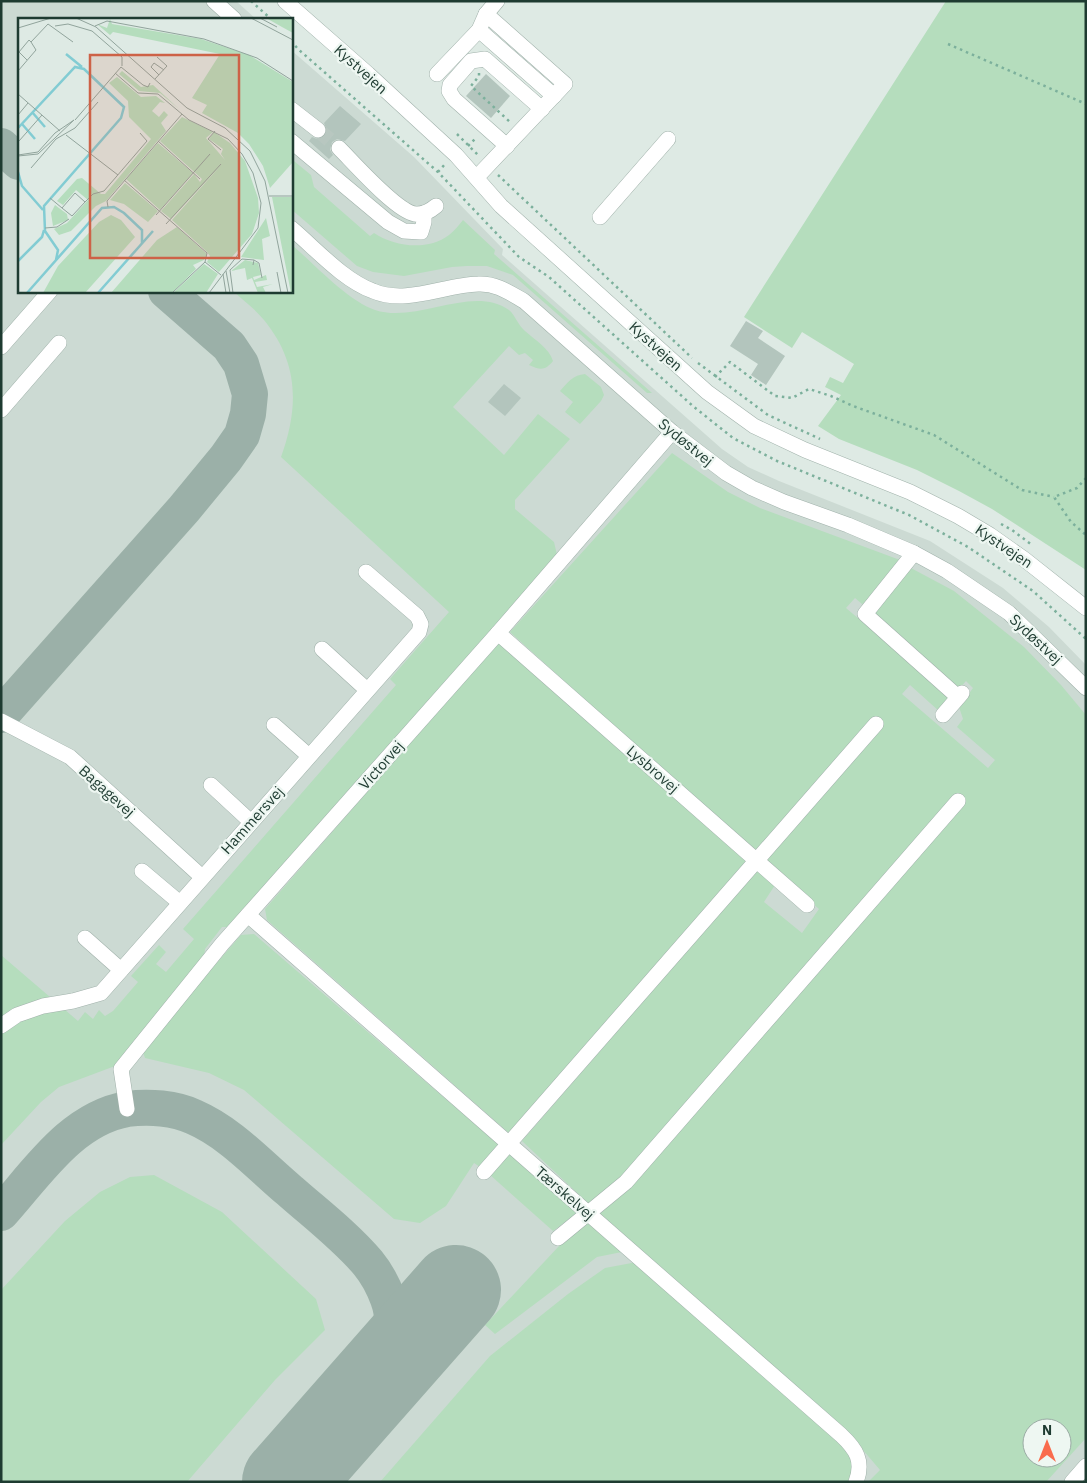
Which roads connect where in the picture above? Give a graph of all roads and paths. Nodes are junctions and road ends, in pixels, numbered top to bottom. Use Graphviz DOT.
graph roads {
  1 [pos="214,1"];
  2 [pos="251,1"];
  3 [pos="284,1"];
  4 [pos="496,1"];
  5 [pos="486,14"];
  6 [pos="233,18"];
  7 [pos="270,18"];
  8 [pos="479,30"];
  9 [pos="948,44"];
  10 [pos="479,59"];
  11 [pos="437,74"];
  12 [pos="554,96"];
  13 [pos="1086,104"];
  14 [pos="292,110"];
  15 [pos="542,110"];
  16 [pos="500,113"];
  17 [pos="486,128"];
  18 [pos="318,130"];
  19 [pos="520,131"];
  20 [pos="454,132"];
  21 [pos="668,140"];
  22 [pos="292,142"];
  23 [pos="469,145"];
  24 [pos="507,146"];
  25 [pos="339,148"];
  26 [pos="456,155"];
  27 [pos="488,165"];
  28 [pos="438,172"];
  29 [pos="477,177"];
  30 [pos="600,217"];
  31 [pos="292,229"];
  32 [pos="49,292"];
  33 [pos="59,343"];
  34 [pos="1,347"];
  35 [pos="716,376"];
  36 [pos="704,388"];
  37 [pos="1,410"];
  38 [pos="672,432"];
  39 [pos="821,440"];
  40 [pos="1086,478"];
  41 [pos="1054,498"];
  42 [pos="995,521"];
  43 [pos="1086,535"];
  44 [pos="1034,547"];
  45 [pos="914,553"];
  46 [pos="366,572"];
  47 [pos="1086,608"];
  48 [pos="498,633"];
  49 [pos="322,649"];
  50 [pos="1086,688"];
  51 [pos="367,690"];
  52 [pos="943,715"];
  53 [pos="1,721"];
  54 [pos="274,724"];
  55 [pos="876,724"];
  56 [pos="309,756"];
  57 [pos="211,785"];
  58 [pos="958,801"];
  59 [pos="251,822"];
  60 [pos="757,861"];
  61 [pos="142,871"];
  62 [pos="202,877"];
  63 [pos="180,902"];
  64 [pos="807,905"];
  65 [pos="248,915"];
  66 [pos="85,938"];
  67 [pos="121,970"];
  68 [pos="1,1026"];
  69 [pos="127,1110"];
  70 [pos="510,1144"];
  71 [pos="484,1172"];
  72 [pos="588,1212"];
  73 [pos="558,1238"];
  74 [pos="1086,1466"];
  75 [pos="856,1482"];
  76 [pos="1072,1482"];
  1 -- 6 [label="street"];
  2 -- 7 [label="path"];
  3 -- 26 [label="street, Kystvejen"];
  4 -- 5 [label="street"];
  5 -- 8 [label="street"];
  5 -- 12 [label="street"];
  8 -- 11 [label="street"];
  8 -- 12 [label="street"];
  9 -- 13 [label="path"];
  10 -- 15 [label="street"];
  10 -- 16 [label="path"];
  10 -- 17 [label="street"];
  12 -- 15 [label="street"];
  14 -- 18 [label="street"];
  15 -- 19 [label="street"];
  16 -- 17 [label="path"];
  16 -- 19 [label="path"];
  17 -- 23 [label="path"];
  17 -- 24 [label="street"];
  19 -- 24 [label="street"];
  20 -- 23 [label="path"];
  21 -- 30 [label="street"];
  22 -- 25 [label="street"];
  23 -- 26 [label="path"];
  23 -- 27 [label="path"];
  24 -- 27 [label="street"];
  26 -- 28 [label="path"];
  26 -- 29 [label="street, Kystvejen"];
  27 -- 29 [label="street"];
  27 -- 35 [label="path"];
  29 -- 36 [label="street, Kystvejen"];
  31 -- 38 [label="street, Sydøstvej"];
  32 -- 34 [label="street"];
  33 -- 37 [label="street"];
  35 -- 36 [label="path"];
  35 -- 39 [label="path"];
  35 -- 41 [label="path"];
  36 -- 47 [label="street, Kystvejen"];
  38 -- 45 [label="street, Sydøstvej"];
  38 -- 48 [label="street, Victorvej"];
  40 -- 41 [label="path"];
  41 -- 43 [label="path"];
  42 -- 44 [label="path"];
  45 -- 50 [label="street, Sydøstvej"];
  45 -- 52 [label="street"];
  46 -- 51 [label="street, Hammersvej"];
  48 -- 60 [label="street, Lysbrovej"];
  48 -- 65 [label="street, Victorvej"];
  49 -- 51 [label="street"];
  51 -- 56 [label="street, Hammersvej"];
  53 -- 62 [label="street, Bagagevej"];
  54 -- 56 [label="street"];
  55 -- 60 [label="street"];
  56 -- 59 [label="street, Hammersvej"];
  57 -- 59 [label="street"];
  58 -- 72 [label="street"];
  59 -- 62 [label="street, Hammersvej"];
  60 -- 64 [label="street, Lysbrovej"];
  60 -- 70 [label="street"];
  61 -- 63 [label="street"];
  62 -- 63 [label="street, Hammersvej"];
  63 -- 67 [label="street, Hammersvej"];
  65 -- 69 [label="street, Victorvej"];
  65 -- 70 [label="street, Tærskelvej"];
  66 -- 67 [label="street"];
  67 -- 68 [label="street, Hammersvej"];
  70 -- 71 [label="street"];
  70 -- 72 [label="street, Tærskelvej"];
  72 -- 73 [label="street"];
  72 -- 75 [label="street, Tærskelvej"];
  74 -- 76 [label="street"];
}
